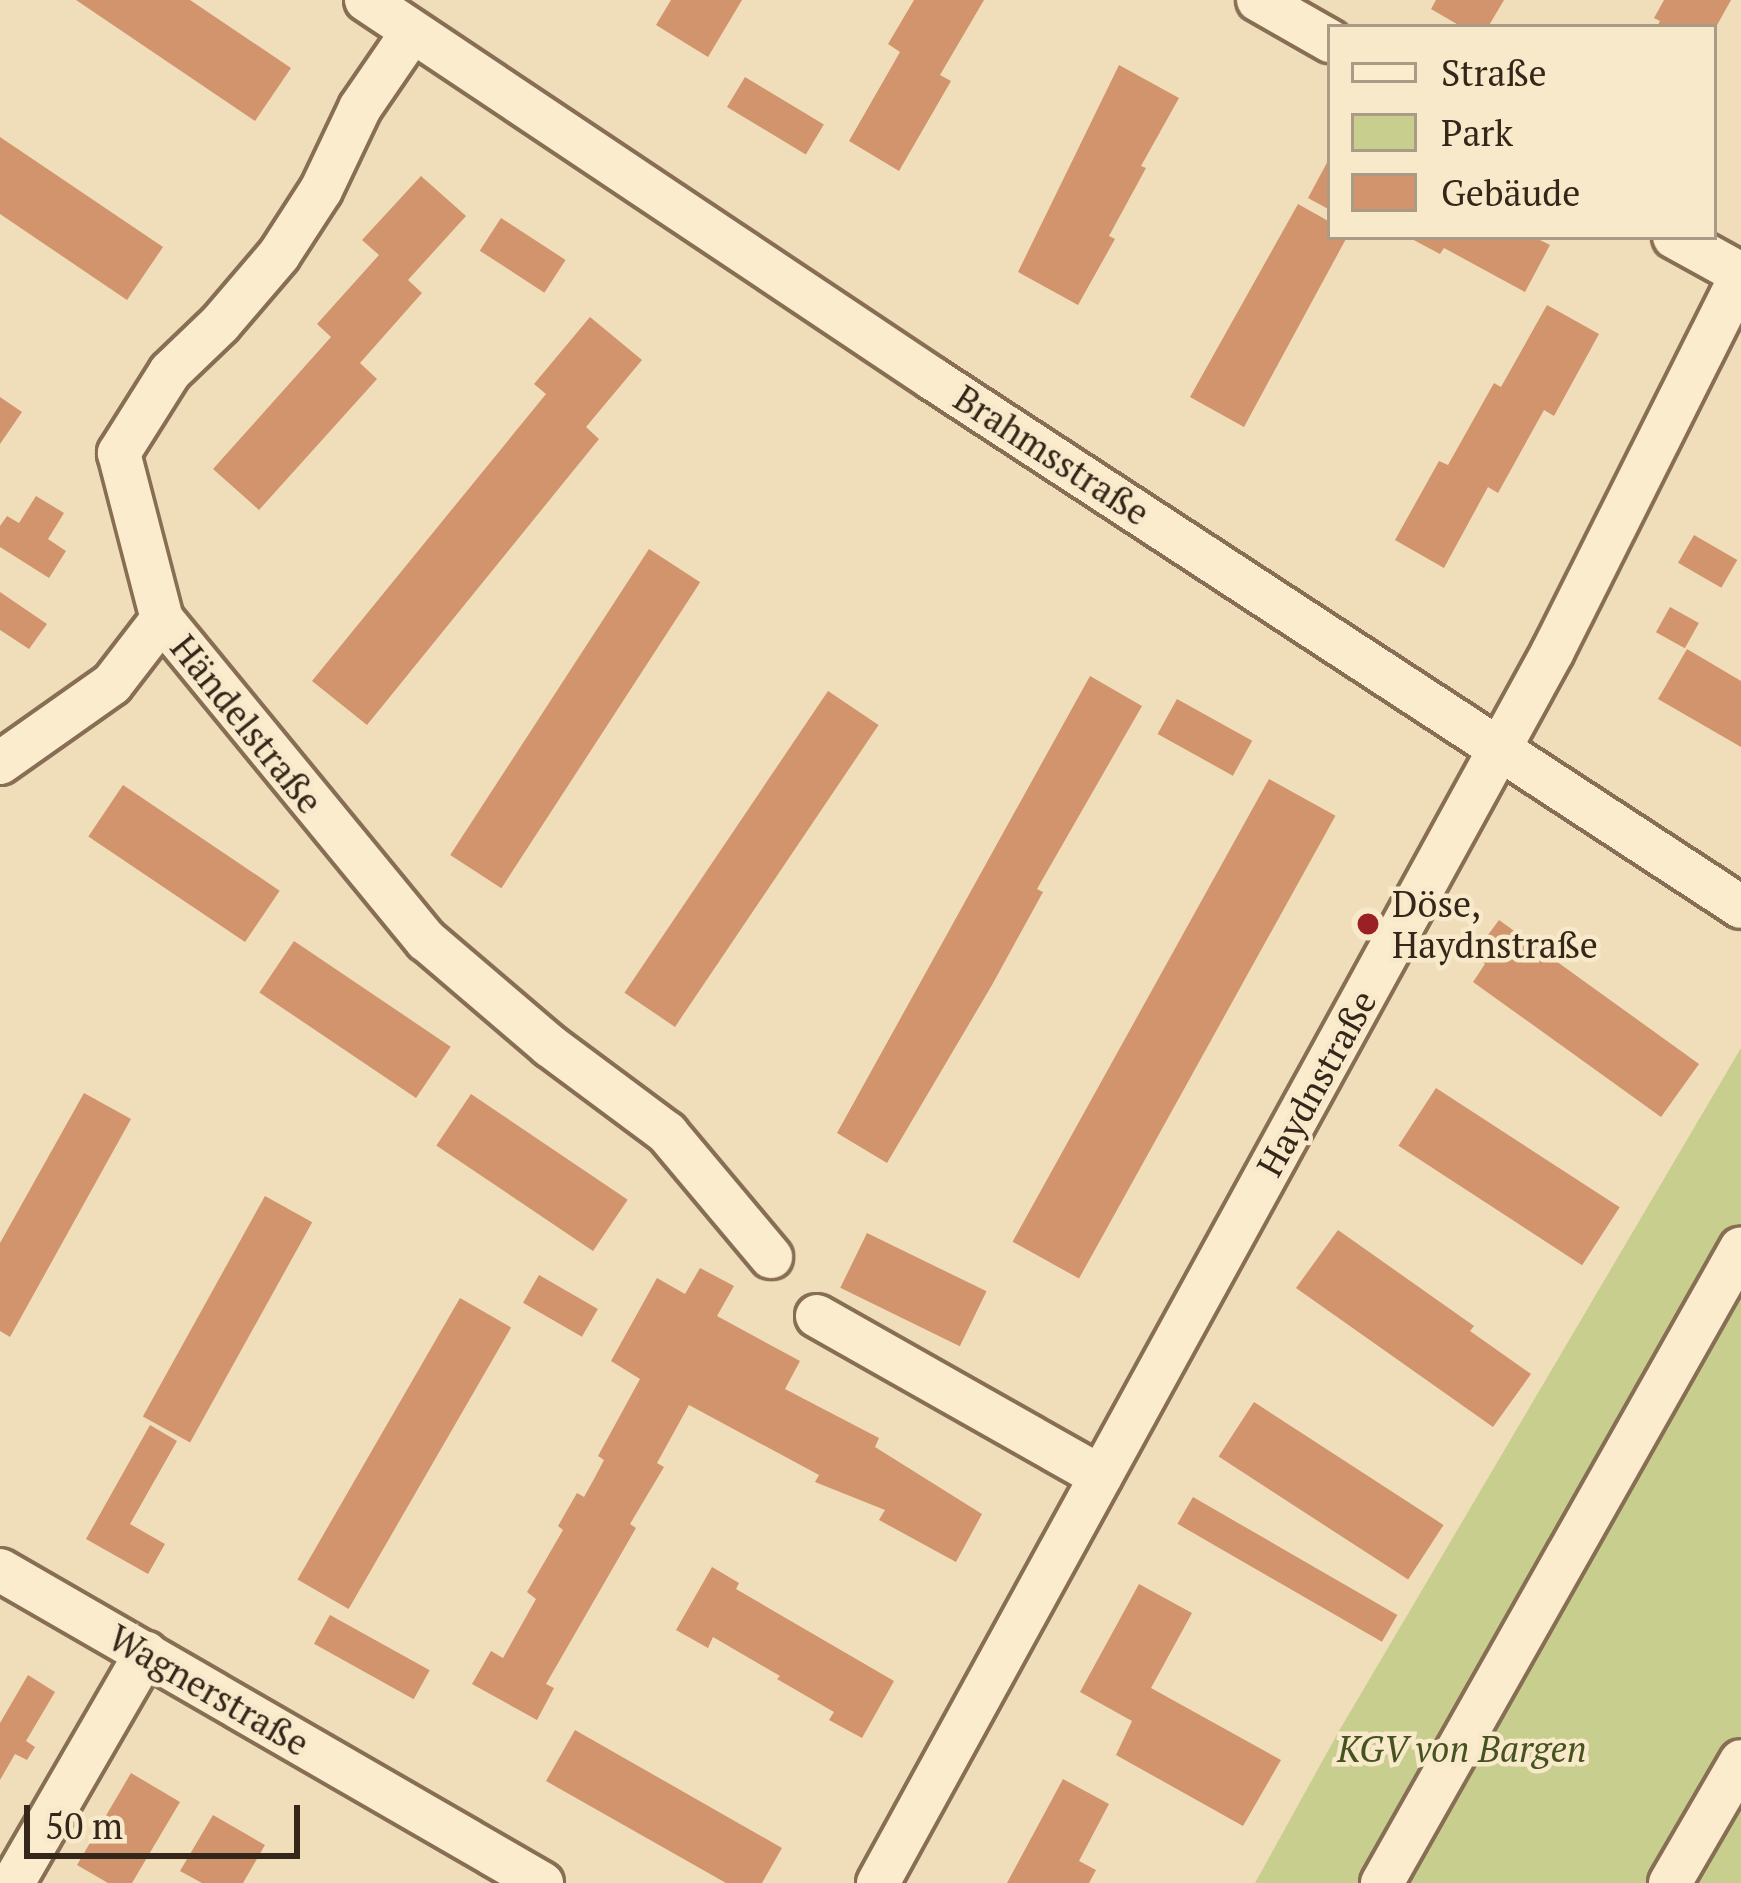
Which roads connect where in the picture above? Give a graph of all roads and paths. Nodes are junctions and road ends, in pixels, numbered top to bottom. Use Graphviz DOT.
graph roads {
  1 [pos="366,0"];
  2 [pos="1258,0"];
  3 [pos="412,32"];
  4 [pos="1327,39"];
  5 [pos="1679,240"];
  6 [pos="1741,275"];
  7 [pos="162,619"];
  8 [pos="1500,746"];
  9 [pos="0,763"];
  10 [pos="1741,907"];
  11 [pos="1741,1248"];
  12 [pos="771,1257"];
  13 [pos="817,1316"];
  14 [pos="1101,1477"];
  15 [pos="0,1570"];
  16 [pos="146,1653"];
  17 [pos="1741,1760"];
  18 [pos="13,1883"];
  19 [pos="542,1883"];
  20 [pos="878,1883"];
  21 [pos="1382,1883"];
  22 [pos="1670,1883"];
  1 -- 3 [label="street, Brahmsstraße"];
  2 -- 4 [label="street"];
  3 -- 7 [label="street, Händelstraße"];
  3 -- 8 [label="street, Brahmsstraße"];
  5 -- 6 [label="street"];
  6 -- 8 [label="street, Haydnstraße"];
  7 -- 9 [label="street"];
  7 -- 12 [label="street, Händelstraße"];
  8 -- 10 [label="street, Brahmsstraße"];
  8 -- 14 [label="street, Haydnstraße"];
  11 -- 21 [label="street"];
  13 -- 14 [label="street"];
  14 -- 20 [label="street, Haydnstraße"];
  15 -- 16 [label="street, Wagnerstraße"];
  16 -- 18 [label="street"];
  16 -- 19 [label="street, Wagnerstraße"];
  17 -- 22 [label="street"];
}
